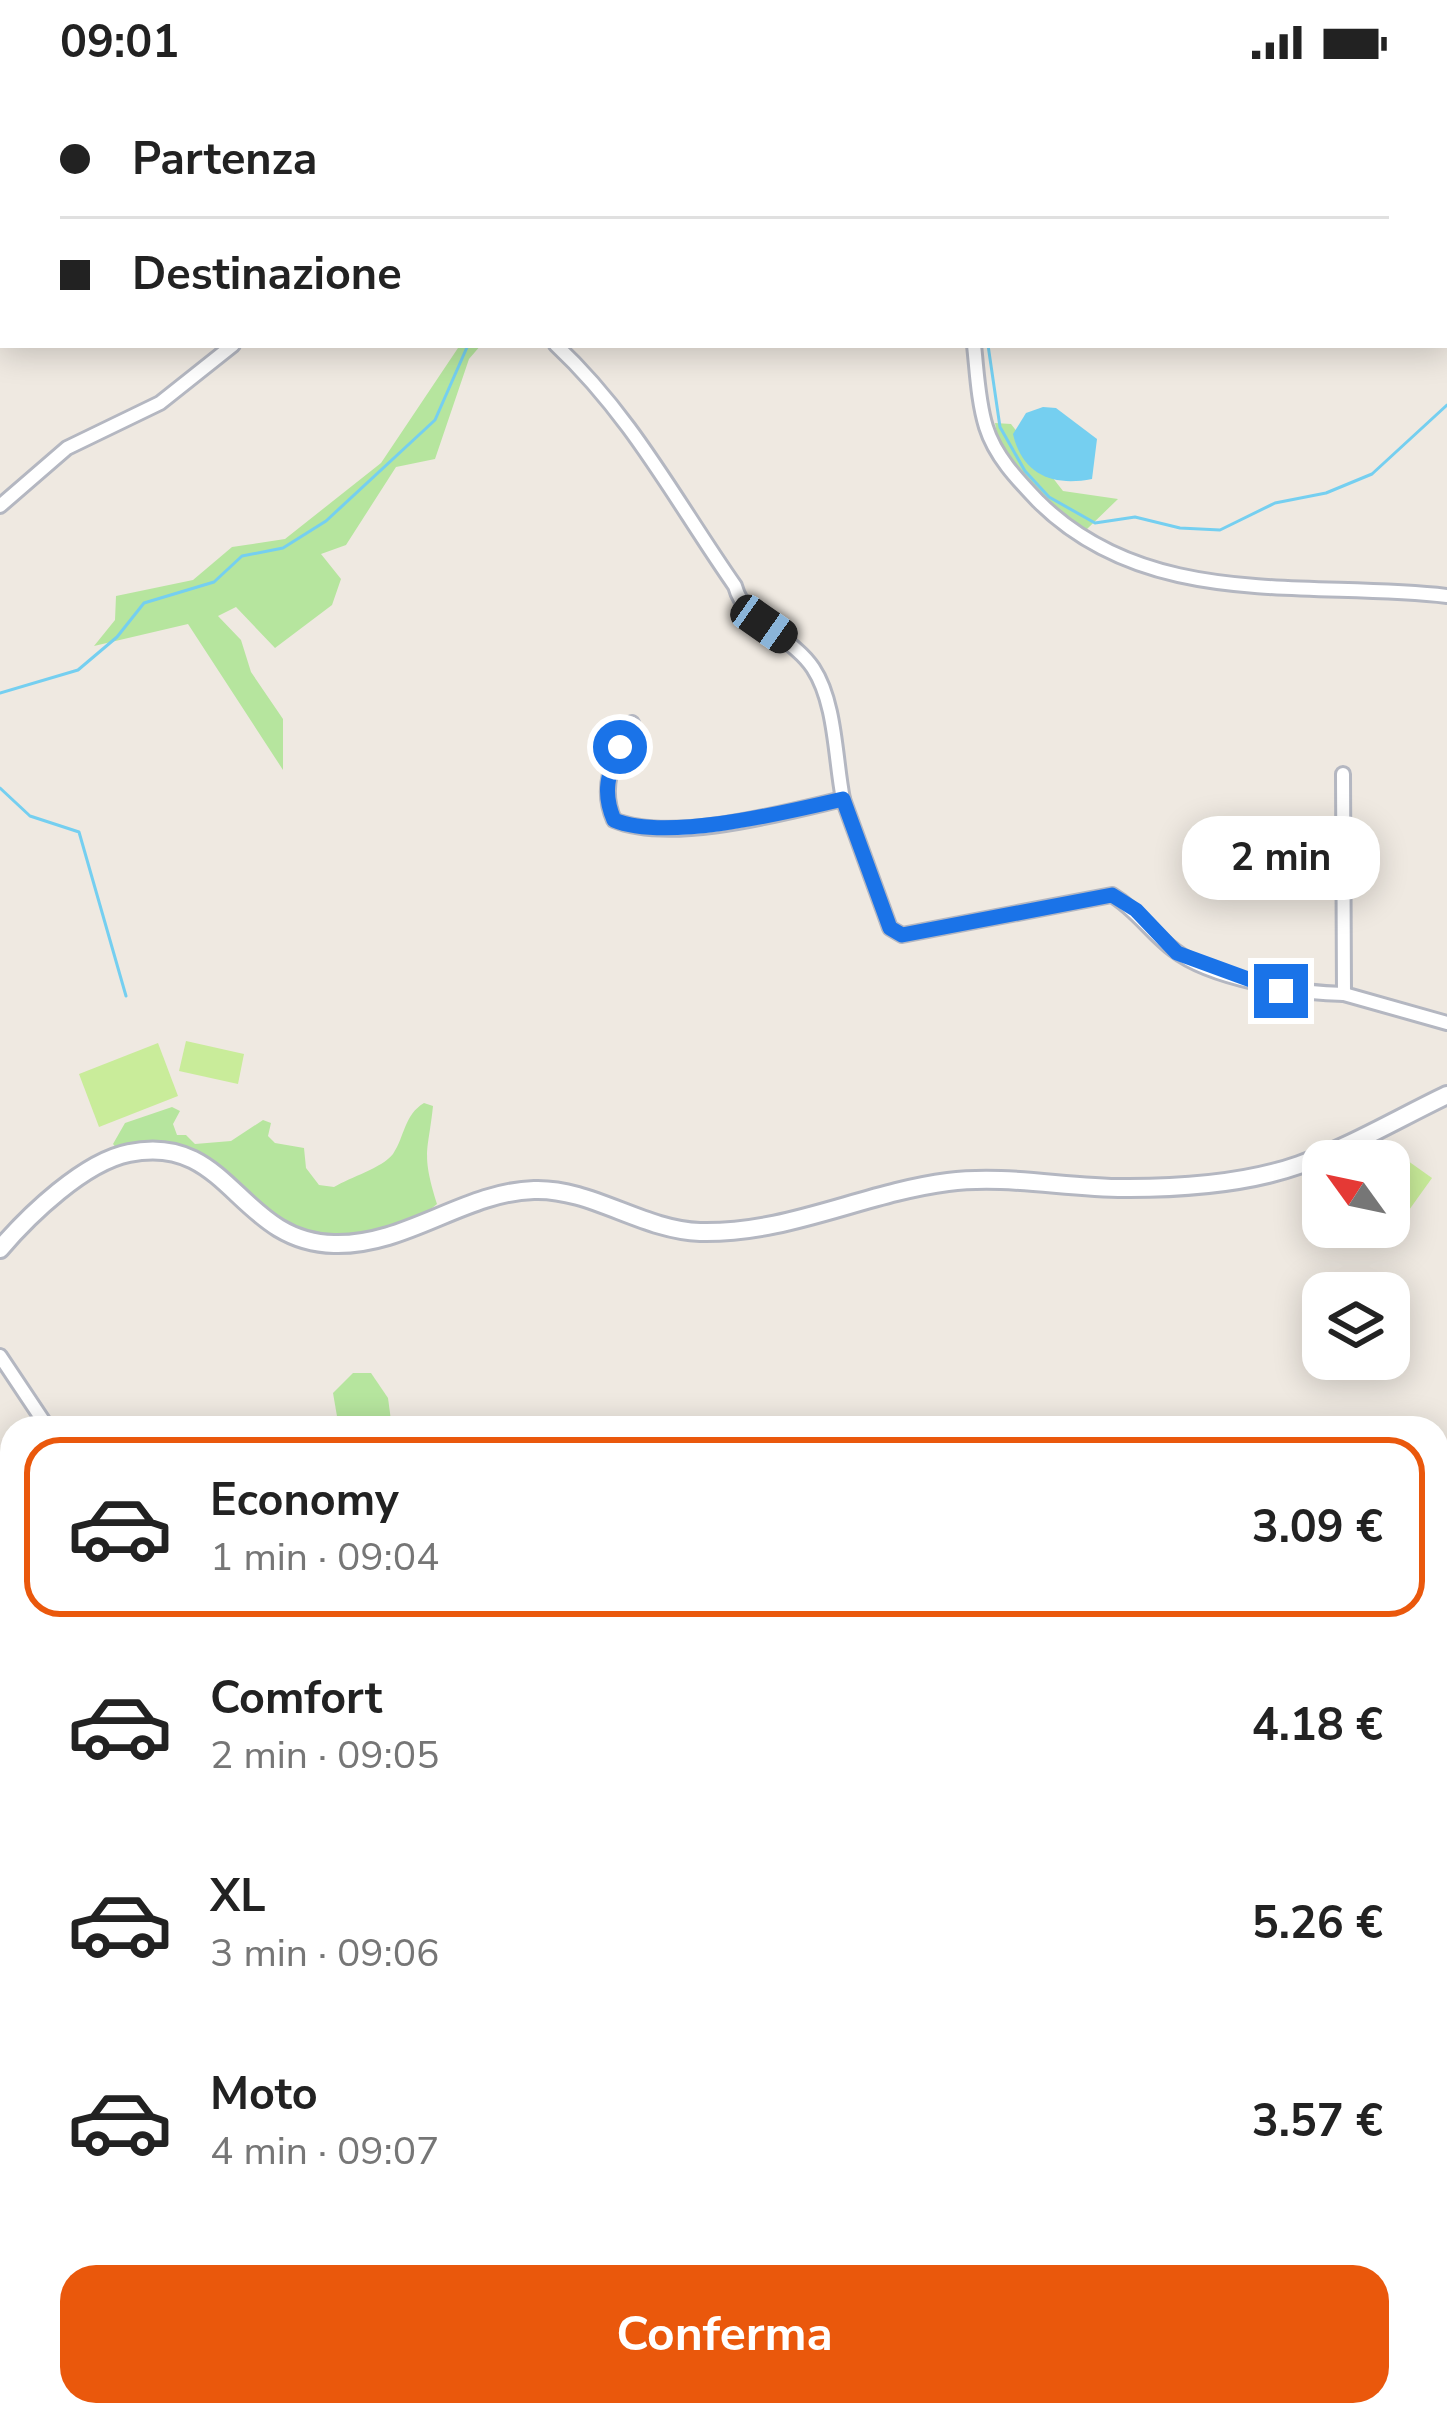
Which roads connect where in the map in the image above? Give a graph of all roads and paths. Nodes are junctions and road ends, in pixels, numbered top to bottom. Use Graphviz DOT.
graph roads {
  1 [pos="228,348"];
  2 [pos="559,348"];
  3 [pos="974,348"];
  4 [pos="0,506"];
  5 [pos="1447,596"];
  6 [pos="632,723"];
  7 [pos="1343,775"];
  8 [pos="843,799"];
  9 [pos="1344,994"];
  10 [pos="1447,1023"];
  11 [pos="1447,1095"];
  12 [pos="0,1249"];
  13 [pos="0,1356"];
  14 [pos="40,1416"];
  1 -- 4 [label="street"];
  2 -- 8 [label="street"];
  3 -- 5 [label="street"];
  6 -- 8 [label="street"];
  7 -- 9 [label="street"];
  8 -- 9 [label="street"];
  9 -- 10 [label="street"];
  11 -- 12 [label="main road"];
  13 -- 14 [label="street"];
}
